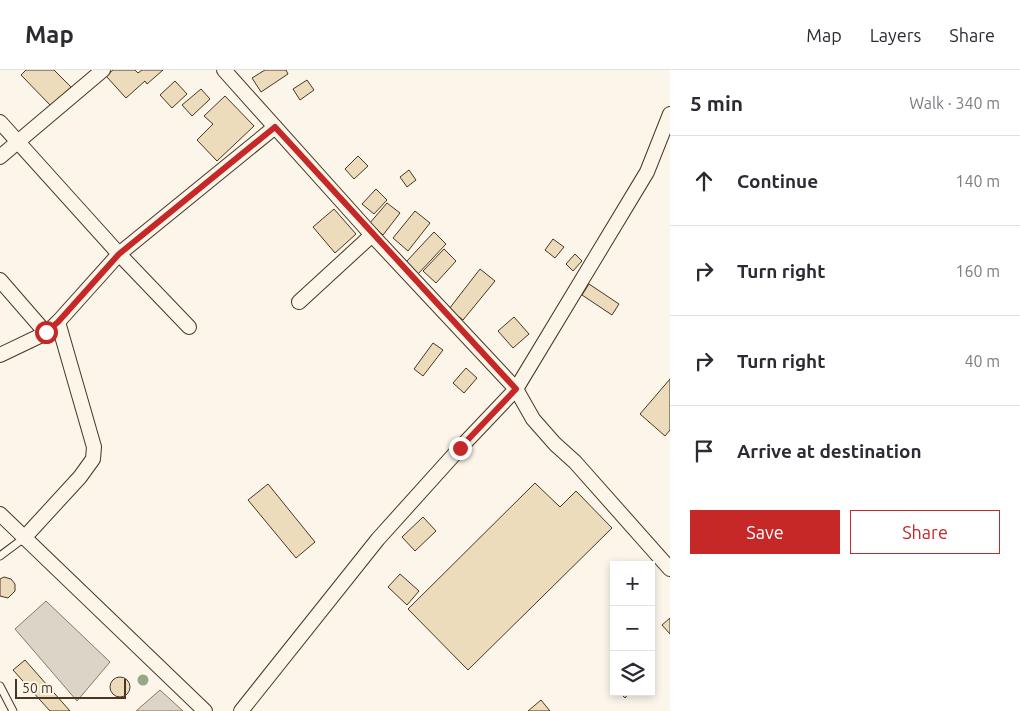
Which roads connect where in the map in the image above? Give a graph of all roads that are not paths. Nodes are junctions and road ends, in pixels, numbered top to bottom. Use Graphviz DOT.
graph roads {
  1 [pos="103,70"];
  2 [pos="224,70"];
  3 [pos="670,114"];
  4 [pos="0,122"];
  5 [pos="275,127"];
  6 [pos="17,141"];
  7 [pos="0,157"];
  8 [pos="372,234"];
  9 [pos="119,254"];
  10 [pos="0,280"];
  11 [pos="299,302"];
  12 [pos="58,322"];
  13 [pos="189,327"];
  14 [pos="46,332"];
  15 [pos="0,355"];
  16 [pos="516,389"];
  17 [pos="0,514"];
  18 [pos="24,538"];
  19 [pos="0,556"];
  20 [pos="670,568"];
  21 [pos="0,686"];
  22 [pos="13,711"];
  23 [pos="205,711"];
  24 [pos="241,711"];
  1 -- 6 [label="street"];
  2 -- 5 [label="street"];
  3 -- 16 [label="street"];
  4 -- 6 [label="street"];
  5 -- 8 [label="street"];
  5 -- 9 [label="street"];
  6 -- 7 [label="street"];
  6 -- 9 [label="street"];
  8 -- 11 [label="street"];
  8 -- 16 [label="street"];
  9 -- 12 [label="street"];
  9 -- 13 [label="street"];
  10 -- 14 [label="street"];
  12 -- 14 [label="street"];
  12 -- 18 [label="street"];
  14 -- 15 [label="street"];
  16 -- 20 [label="street"];
  16 -- 24 [label="street"];
  17 -- 18 [label="street"];
  18 -- 19 [label="lane"];
  18 -- 23 [label="street"];
  21 -- 22 [label="lane"];
}
